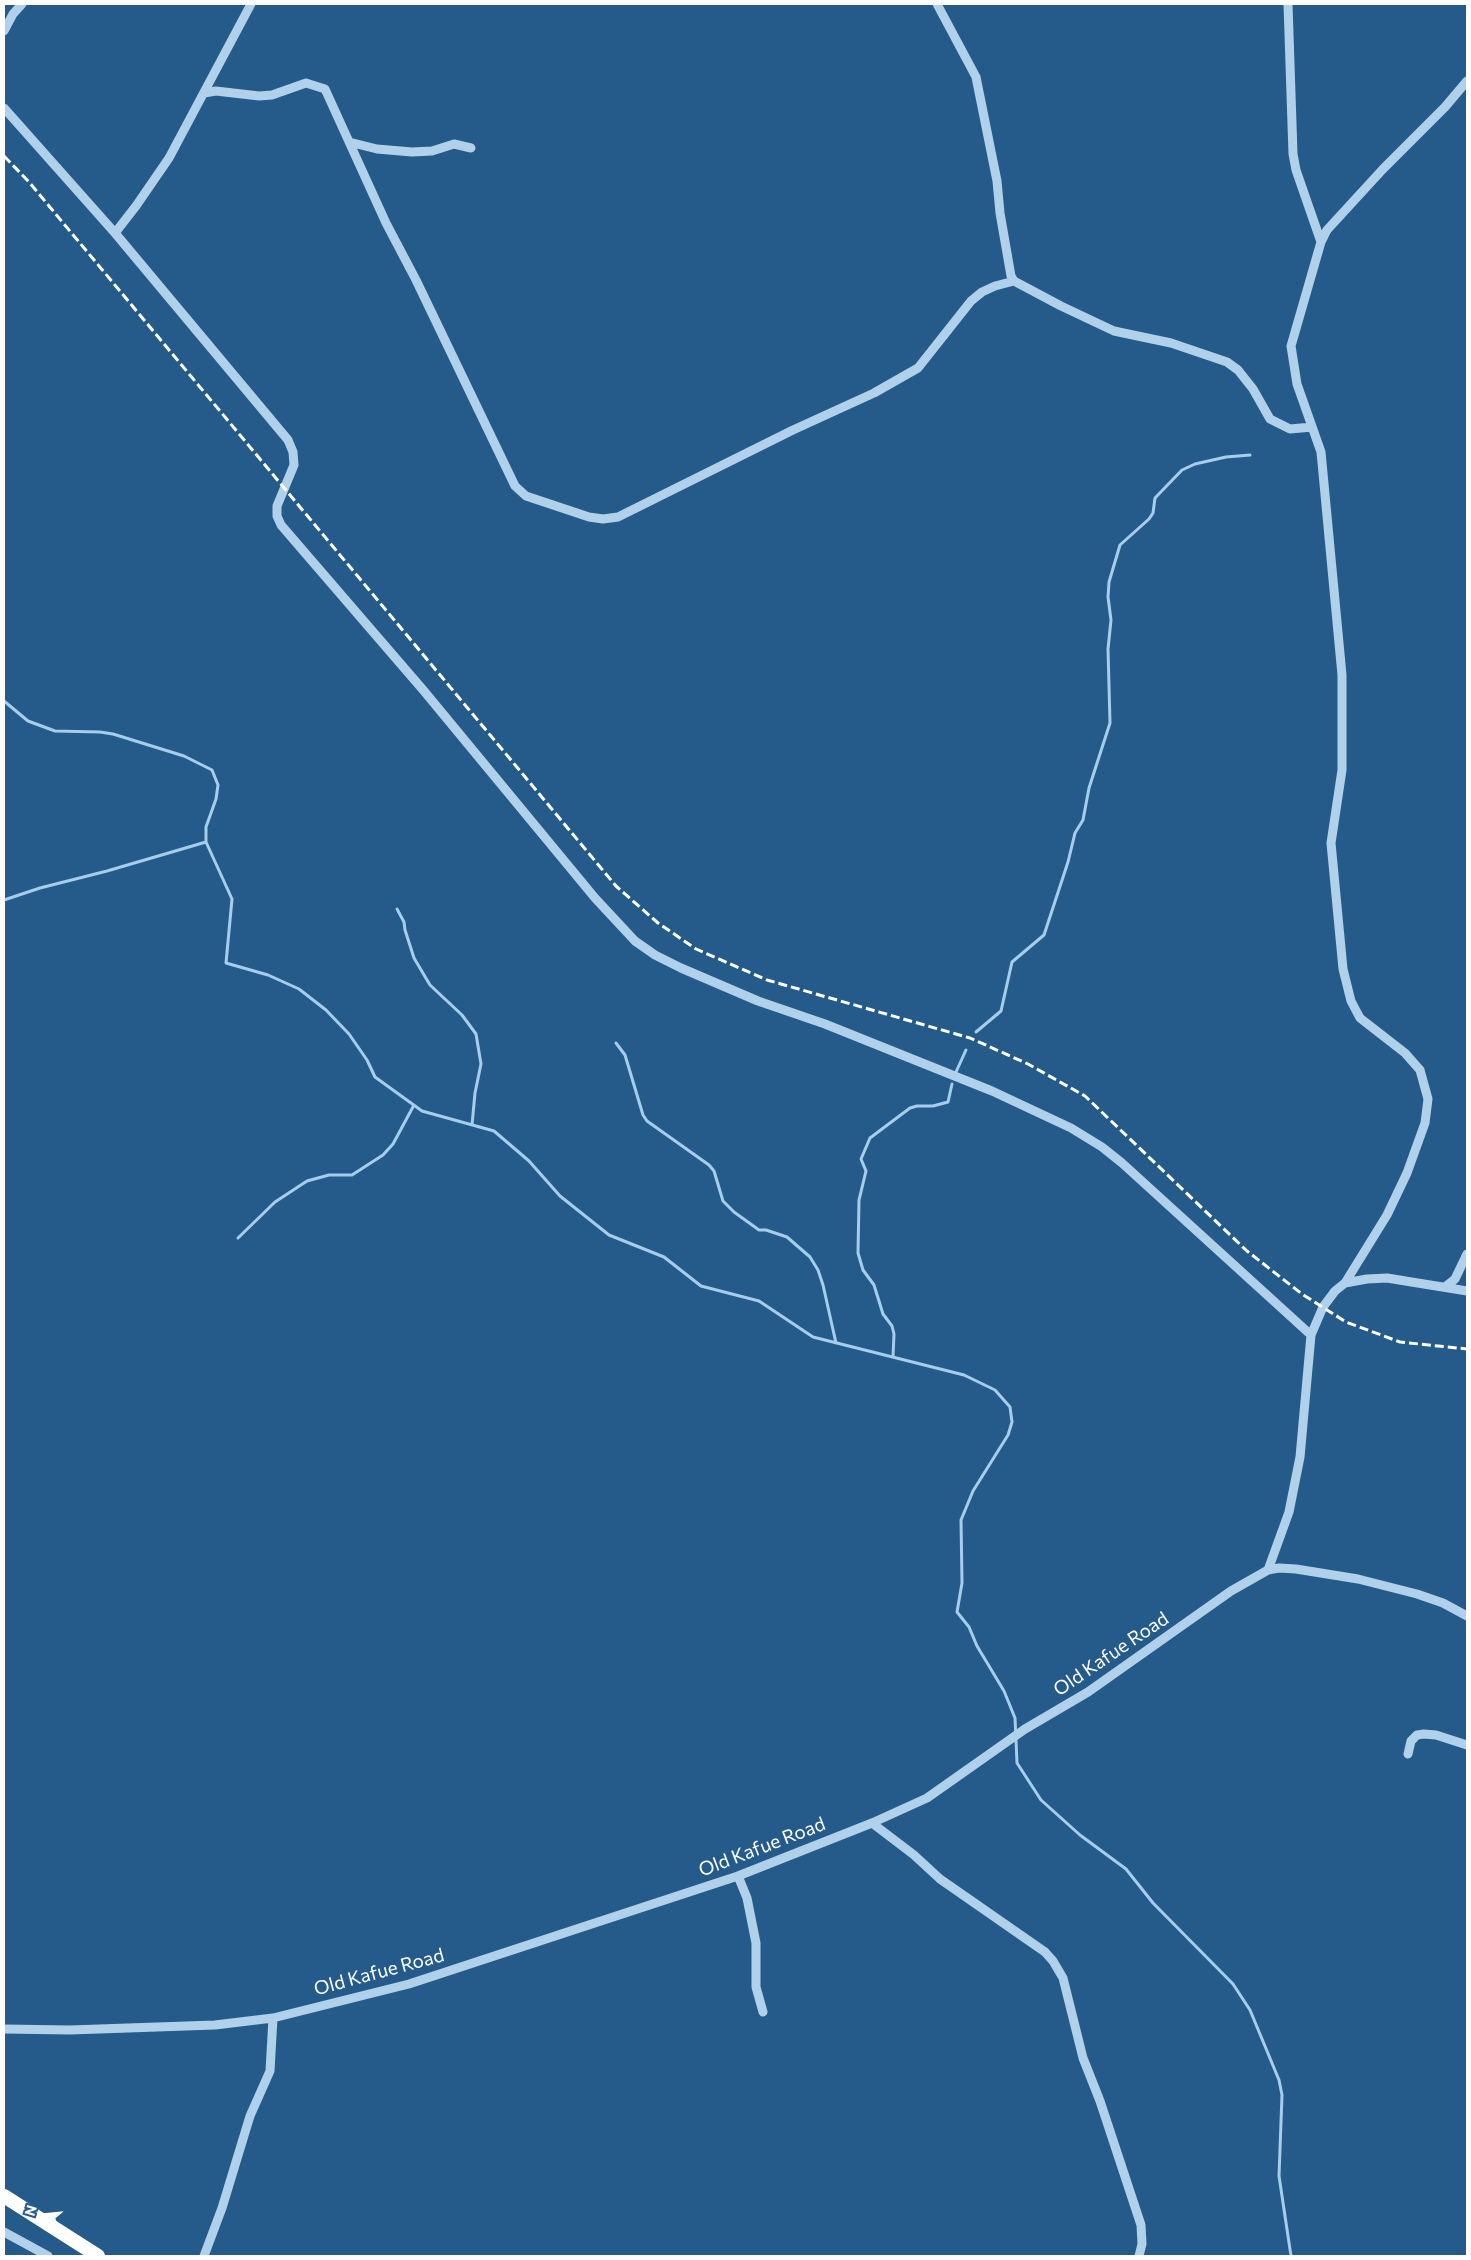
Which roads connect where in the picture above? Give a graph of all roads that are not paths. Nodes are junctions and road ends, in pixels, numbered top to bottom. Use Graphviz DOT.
graph roads {
  1 [pos="22,4"];
  2 [pos="252,4"];
  3 [pos="937,4"];
  4 [pos="1288,4"];
  5 [pos="4,31"];
  6 [pos="1467,81"];
  7 [pos="204,93"];
  8 [pos="4,108"];
  9 [pos="349,142"];
  10 [pos="471,148"];
  11 [pos="115,233"];
  12 [pos="1321,242"];
  13 [pos="1014,281"];
  14 [pos="1312,427"];
  15 [pos="1467,1254"];
  16 [pos="1345,1283"];
  17 [pos="1445,1287"];
  18 [pos="1467,1291"];
  19 [pos="1312,1335"];
  20 [pos="1268,1570"];
  21 [pos="1467,1616"];
  22 [pos="1467,1745"];
  23 [pos="1408,1754"];
  24 [pos="872,1823"];
  25 [pos="738,1876"];
  26 [pos="763,2012"];
  27 [pos="273,2018"];
  28 [pos="4,2029"];
  29 [pos="4,2196"];
  30 [pos="4,2232"];
  31 [pos="48,2256"];
  32 [pos="98,2256"];
  33 [pos="204,2256"];
  34 [pos="1139,2256"];
  1 -- 5 [label="street"];
  2 -- 7 [label="street"];
  3 -- 13 [label="street"];
  4 -- 12 [label="street"];
  6 -- 12 [label="street"];
  7 -- 9 [label="street"];
  7 -- 11 [label="street"];
  8 -- 11 [label="street"];
  9 -- 10 [label="street"];
  9 -- 13 [label="street"];
  11 -- 19 [label="street"];
  12 -- 14 [label="street"];
  13 -- 14 [label="street"];
  14 -- 16 [label="street"];
  15 -- 17 [label="street"];
  16 -- 17 [label="street"];
  16 -- 19 [label="street"];
  17 -- 18 [label="street"];
  19 -- 20 [label="street"];
  20 -- 21 [label="street, Old Kafue Road"];
  20 -- 24 [label="street, Old Kafue Road"];
  22 -- 23 [label="street"];
  24 -- 25 [label="street, Old Kafue Road"];
  24 -- 34 [label="street"];
  25 -- 26 [label="street"];
  25 -- 27 [label="street, Old Kafue Road"];
  27 -- 28 [label="street, Old Kafue Road"];
  27 -- 33 [label="street"];
  29 -- 32 [label="highway"];
  30 -- 31 [label="street"];
}
